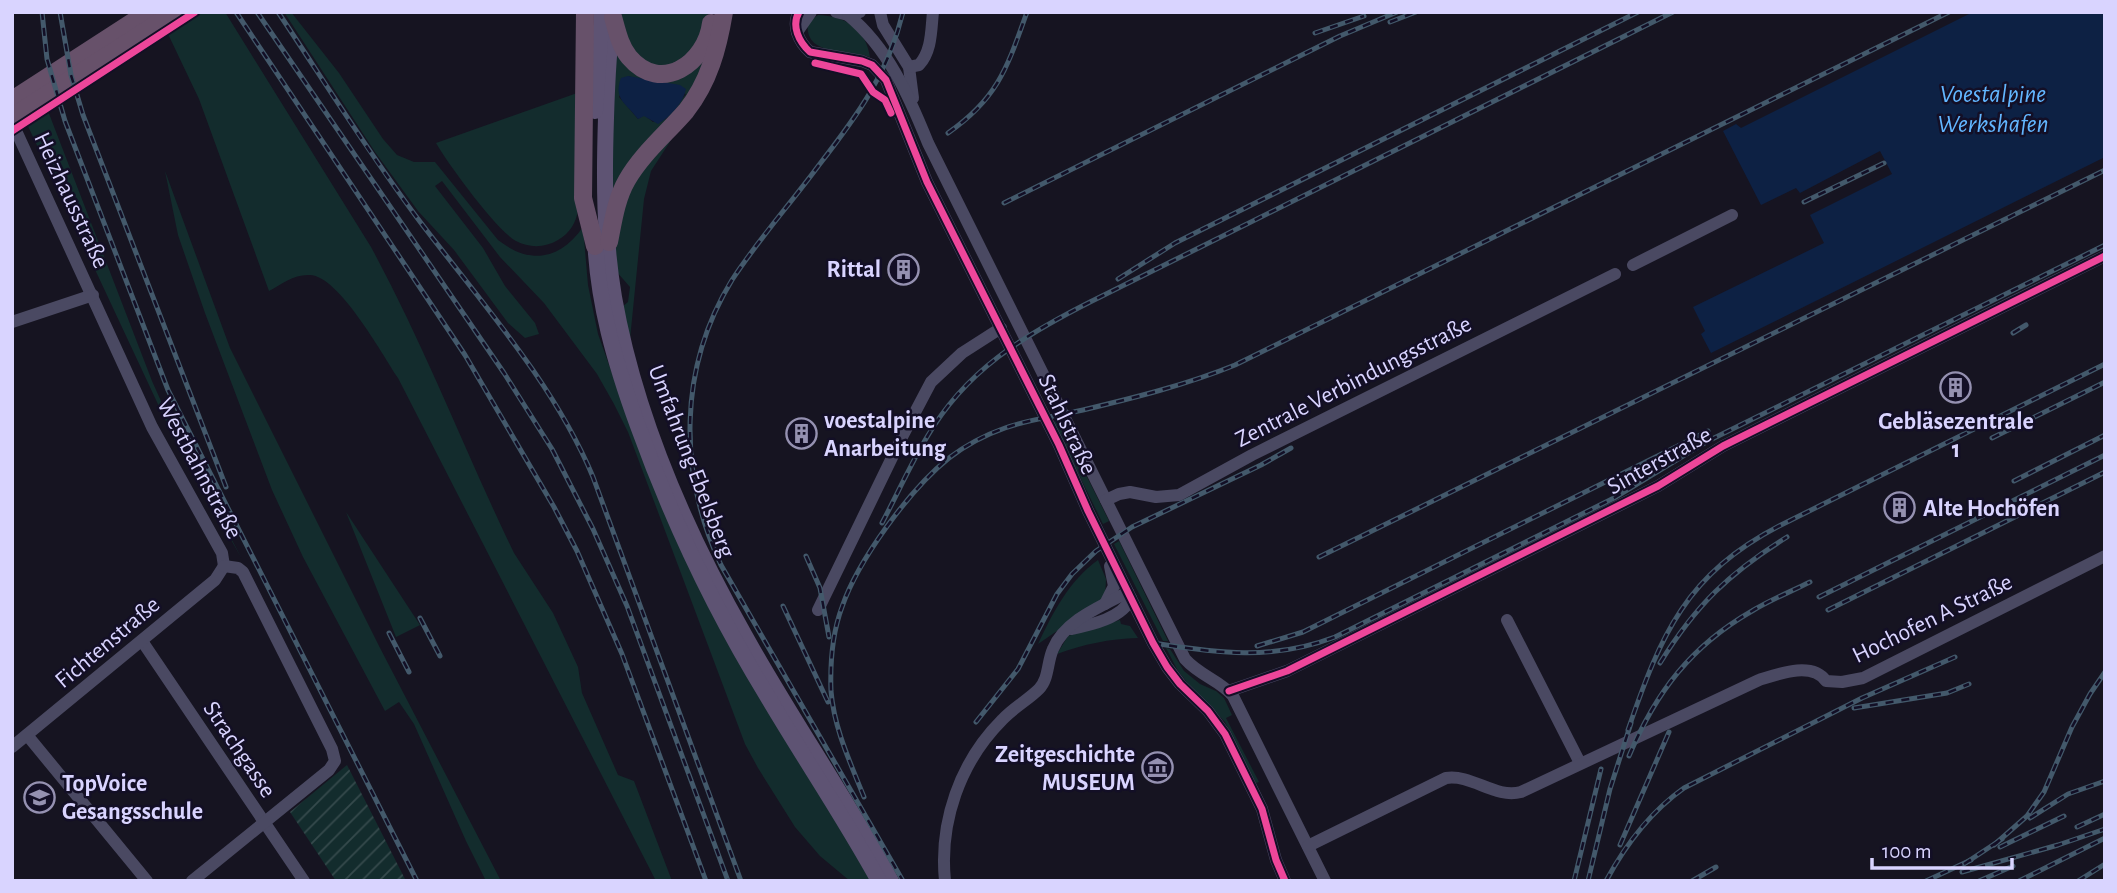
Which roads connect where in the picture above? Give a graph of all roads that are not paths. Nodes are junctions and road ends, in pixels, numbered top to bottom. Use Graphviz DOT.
graph roads {
  1 [pos="148,12"];
  2 [pos="175,12"];
  3 [pos="585,12"];
  4 [pos="713,12"];
  5 [pos="724,12"];
  6 [pos="811,12"];
  7 [pos="880,12"];
  8 [pos="933,12"];
  9 [pos="848,13"];
  10 [pos="610,14"];
  11 [pos="797,19"];
  12 [pos="909,67"];
  13 [pos="12,100"];
  14 [pos="913,104"];
  15 [pos="12,120"];
  16 [pos="1732,215"];
  17 [pos="602,244"];
  18 [pos="2105,256"];
  19 [pos="1633,265"];
  20 [pos="1615,274"];
  21 [pos="93,295"];
  22 [pos="12,322"];
  23 [pos="1001,328"];
  24 [pos="1106,500"];
  25 [pos="1108,552"];
  26 [pos="2105,556"];
  27 [pos="224,566"];
  28 [pos="1129,595"];
  29 [pos="818,610"];
  30 [pos="1107,610"];
  31 [pos="1507,620"];
  32 [pos="1148,633"];
  33 [pos="142,640"];
  34 [pos="1229,691"];
  35 [pos="27,735"];
  36 [pos="12,747"];
  37 [pos="1580,763"];
  38 [pos="264,822"];
  39 [pos="1308,846"];
  40 [pos="147,881"];
  41 [pos="192,881"];
  42 [pos="304,881"];
  43 [pos="878,881"];
  44 [pos="891,881"];
  45 [pos="944,881"];
  46 [pos="1285,881"];
  47 [pos="1325,881"];
  1 -- 13 [label="highway"];
  2 -- 15 [label="highway"];
  3 -- 17 [label="highway"];
  4 -- 10 [label="highway"];
  5 -- 17 [label="highway"];
  6 -- 11 [label="street, Stahlstraße"];
  7 -- 12 [label="street"];
  8 -- 12 [label="street"];
  9 -- 14 [label="street"];
  10 -- 17 [label="main road, Umfahrung Ebelsberg"];
  11 -- 23 [label="street, Stahlstraße"];
  12 -- 14 [label="street"];
  14 -- 24 [label="street"];
  15 -- 21 [label="street, Heizhausstraße"];
  16 -- 19 [label="street"];
  17 -- 43 [label="main road, Umfahrung Ebelsberg"];
  17 -- 44 [label="main road, Umfahrung Ebelsberg"];
  18 -- 34 [label="street, Sinterstraße"];
  20 -- 24 [label="street, Zentrale Verbindungsstraße"];
  21 -- 22 [label="street"];
  21 -- 27 [label="street, Westbahnstraße"];
  23 -- 25 [label="street, Stahlstraße"];
  23 -- 29 [label="street"];
  24 -- 34 [label="street"];
  25 -- 28 [label="street, Stahlstraße"];
  25 -- 30 [label="street"];
  26 -- 37 [label="street, Hochofen A Straße"];
  27 -- 33 [label="street, Fichtenstraße"];
  27 -- 38 [label="street, Westbahnstraße"];
  28 -- 30 [label="street"];
  28 -- 32 [label="street, Stahlstraße"];
  30 -- 32 [label="street"];
  30 -- 45 [label="street"];
  31 -- 37 [label="street"];
  32 -- 46 [label="street, Stahlstraße"];
  33 -- 35 [label="street, Fichtenstraße"];
  33 -- 38 [label="street, Strachgasse"];
  34 -- 39 [label="street"];
  35 -- 36 [label="street, Fichtenstraße"];
  35 -- 40 [label="street"];
  37 -- 39 [label="street, Hochofen A Straße"];
  38 -- 41 [label="street"];
  38 -- 42 [label="street, Strachgasse"];
  39 -- 47 [label="street"];
}
